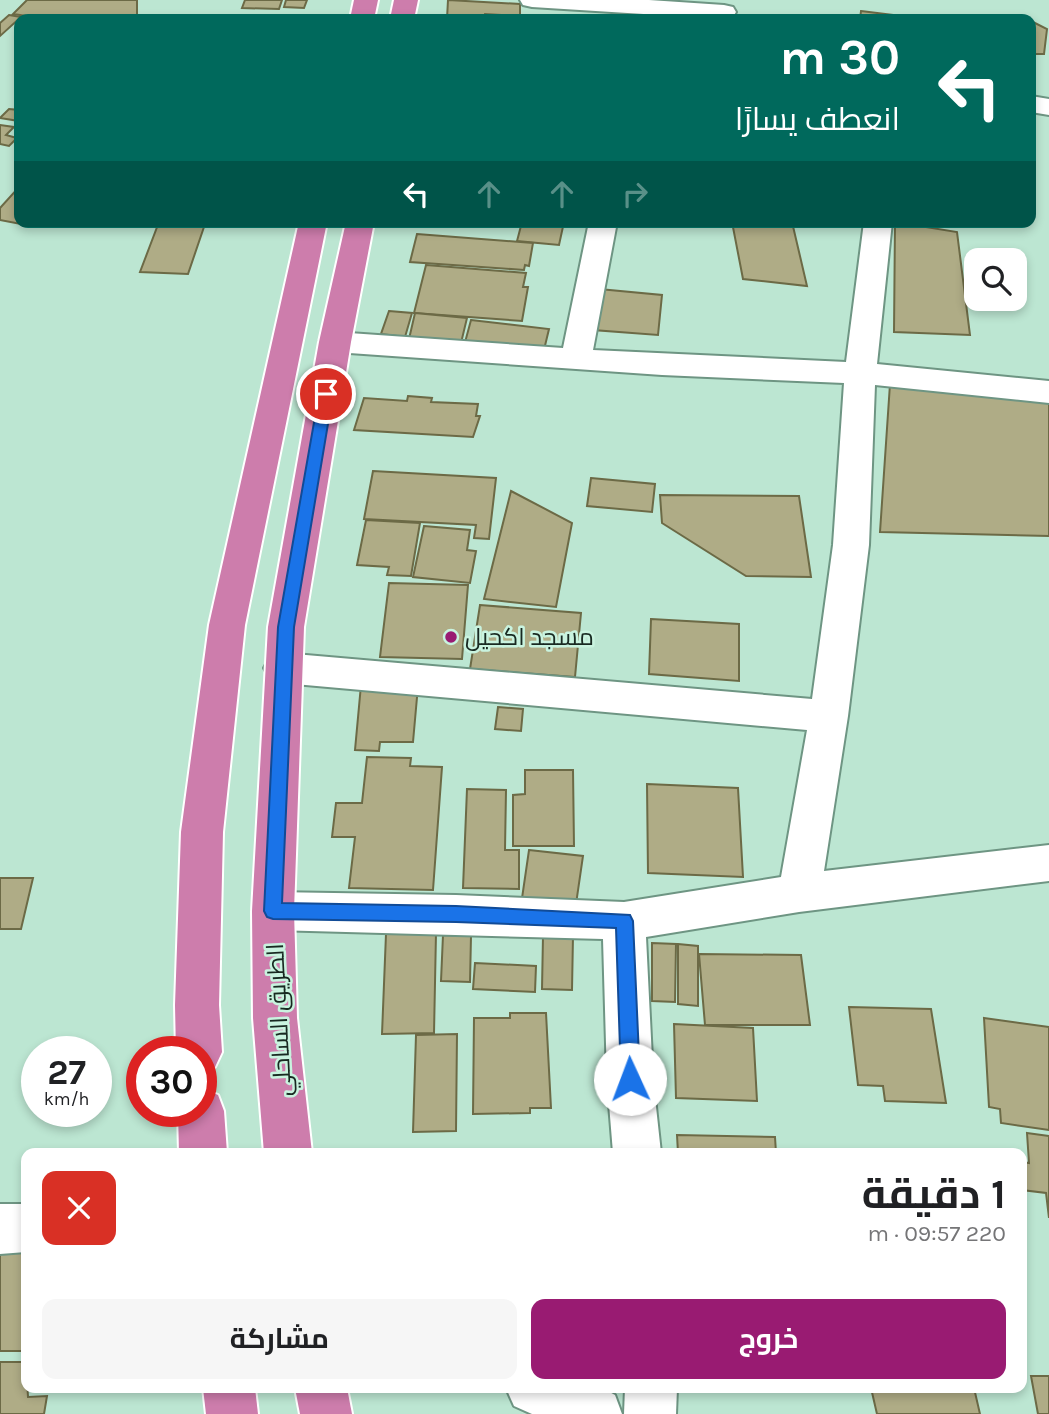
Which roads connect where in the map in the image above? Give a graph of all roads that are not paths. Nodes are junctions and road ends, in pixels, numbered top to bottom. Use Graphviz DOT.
graph roads {
  1 [pos="532,0"];
  2 [pos="727,10"];
  3 [pos="312,228"];
  4 [pos="359,228"];
  5 [pos="602,228"];
  6 [pos="877,228"];
  7 [pos="335,342"];
  8 [pos="576,359"];
  9 [pos="860,373"];
  10 [pos="1049,392"];
  11 [pos="283,668"];
  12 [pos="830,716"];
  13 [pos="1049,863"];
  14 [pos="799,893"];
  15 [pos="273,911"];
  16 [pos="624,921"];
  17 [pos="198,1036"];
  18 [pos="202,1127"];
  19 [pos="203,1148"];
  20 [pos="288,1148"];
  21 [pos="637,1148"];
  22 [pos="21,1228"];
  23 [pos="0,1229"];
  24 [pos="230,1393"];
  25 [pos="322,1393"];
  26 [pos="561,1393"];
  27 [pos="651,1393"];
  28 [pos="232,1414"];
  29 [pos="327,1414"];
  30 [pos="596,1414"];
  31 [pos="650,1414"];
  1 -- 2 [label="street"];
  3 -- 17 [label="highway"];
  4 -- 7 [label="highway, الطريق الساحلي"];
  5 -- 8 [label="street"];
  6 -- 9 [label="street"];
  7 -- 8 [label="street"];
  7 -- 11 [label="highway, الطريق الساحلي"];
  8 -- 9 [label="street"];
  9 -- 10 [label="street"];
  9 -- 12 [label="street"];
  11 -- 12 [label="street"];
  11 -- 15 [label="highway, الطريق الساحلي"];
  12 -- 14 [label="street"];
  13 -- 14 [label="street"];
  14 -- 16 [label="street"];
  15 -- 16 [label="street"];
  15 -- 20 [label="highway, الطريق الساحلي"];
  16 -- 21 [label="street"];
  18 -- 19 [label="highway"];
  22 -- 23 [label="street"];
  24 -- 28 [label="highway"];
  25 -- 29 [label="highway"];
  26 -- 30 [label="street"];
  27 -- 31 [label="street"];
}
